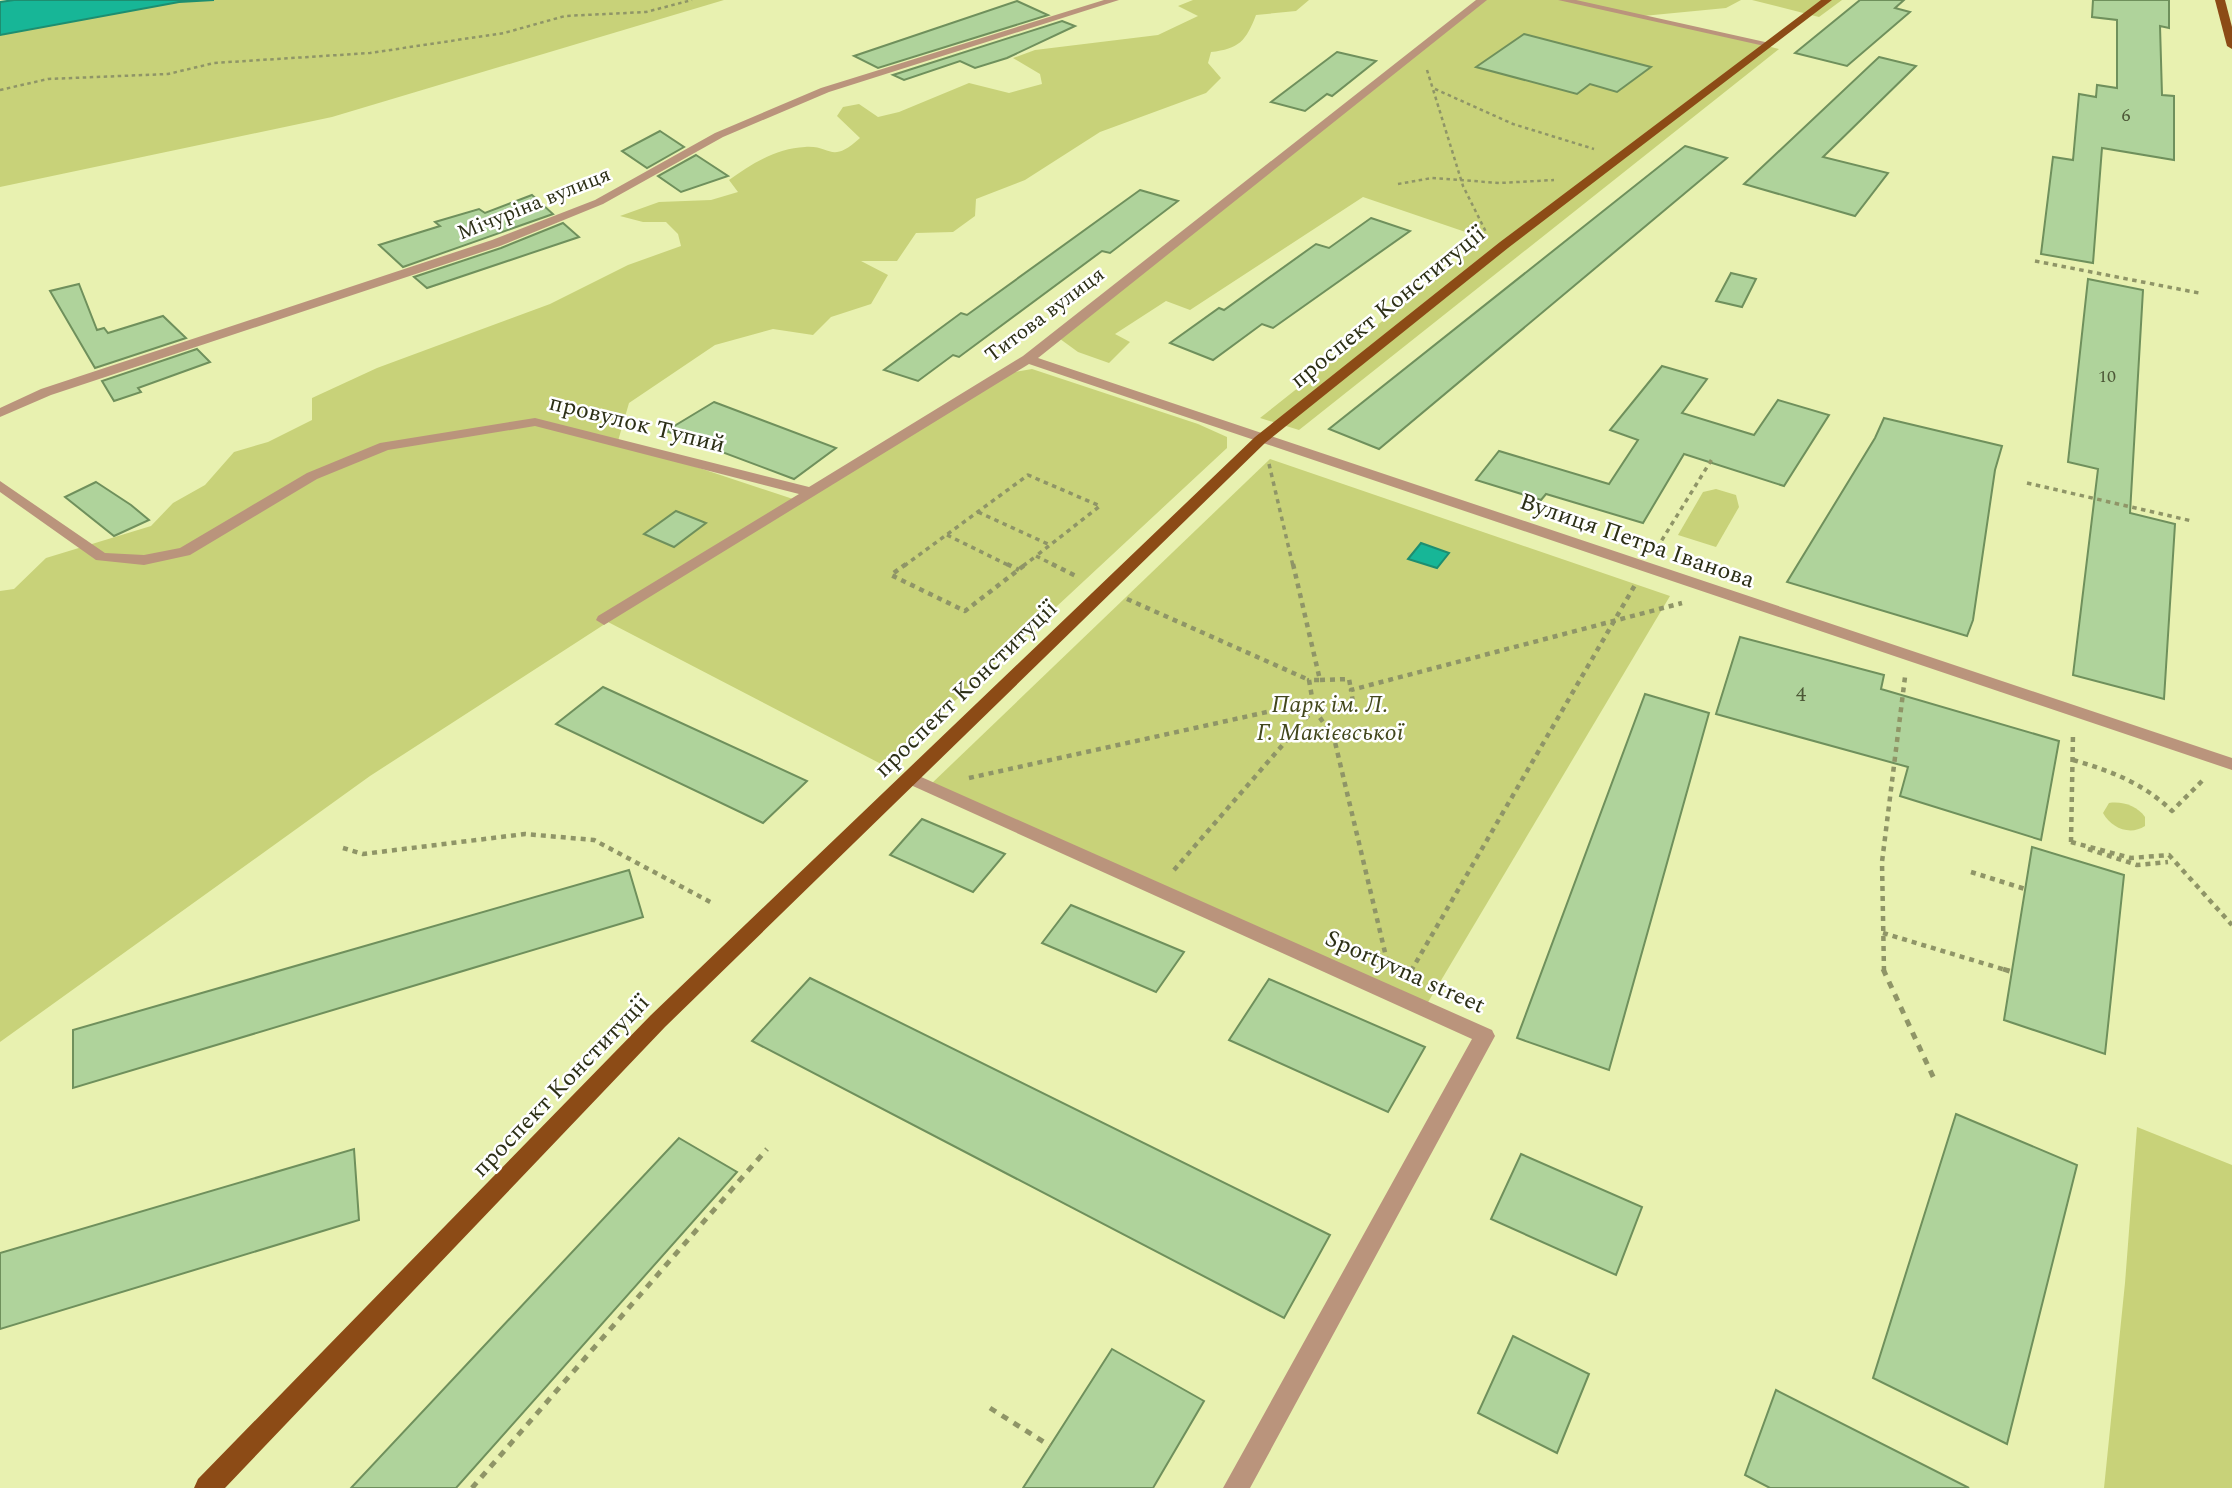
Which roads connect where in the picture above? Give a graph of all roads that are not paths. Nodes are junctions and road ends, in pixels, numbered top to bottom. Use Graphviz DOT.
graph roads {
  1 [pos="1114,0"];
  2 [pos="1482,0"];
  3 [pos="1563,0"];
  4 [pos="1827,0"];
  5 [pos="2220,0"];
  6 [pos="1769,44"];
  7 [pos="2232,46"];
  8 [pos="1028,359"];
  9 [pos="4,408"];
  10 [pos="1260,439"];
  11 [pos="0,485"];
  12 [pos="810,492"];
  13 [pos="604,620"];
  14 [pos="2227,763"];
  15 [pos="919,782"];
  16 [pos="207,1488"];
  17 [pos="1236,1488"];
  1 -- 9 [label="street, Мічуріна вулиця"];
  2 -- 8 [label="street, Титова вулиця"];
  3 -- 6 [label="street"];
  4 -- 6 [label="main road, проспект Конституції"];
  5 -- 7 [label="main road"];
  6 -- 10 [label="main road, проспект Конституції"];
  8 -- 10 [label="street, Вулиця Петра Іванова"];
  8 -- 12 [label="street, Титова вулиця"];
  10 -- 14 [label="street, Вулиця Петра Іванова"];
  10 -- 15 [label="main road, проспект Конституції"];
  11 -- 12 [label="street, провулок Тупий"];
  12 -- 13 [label="street, Титова вулиця"];
  15 -- 16 [label="main road, проспект Конституції"];
  15 -- 17 [label="street, Sportyvna street"];
}
